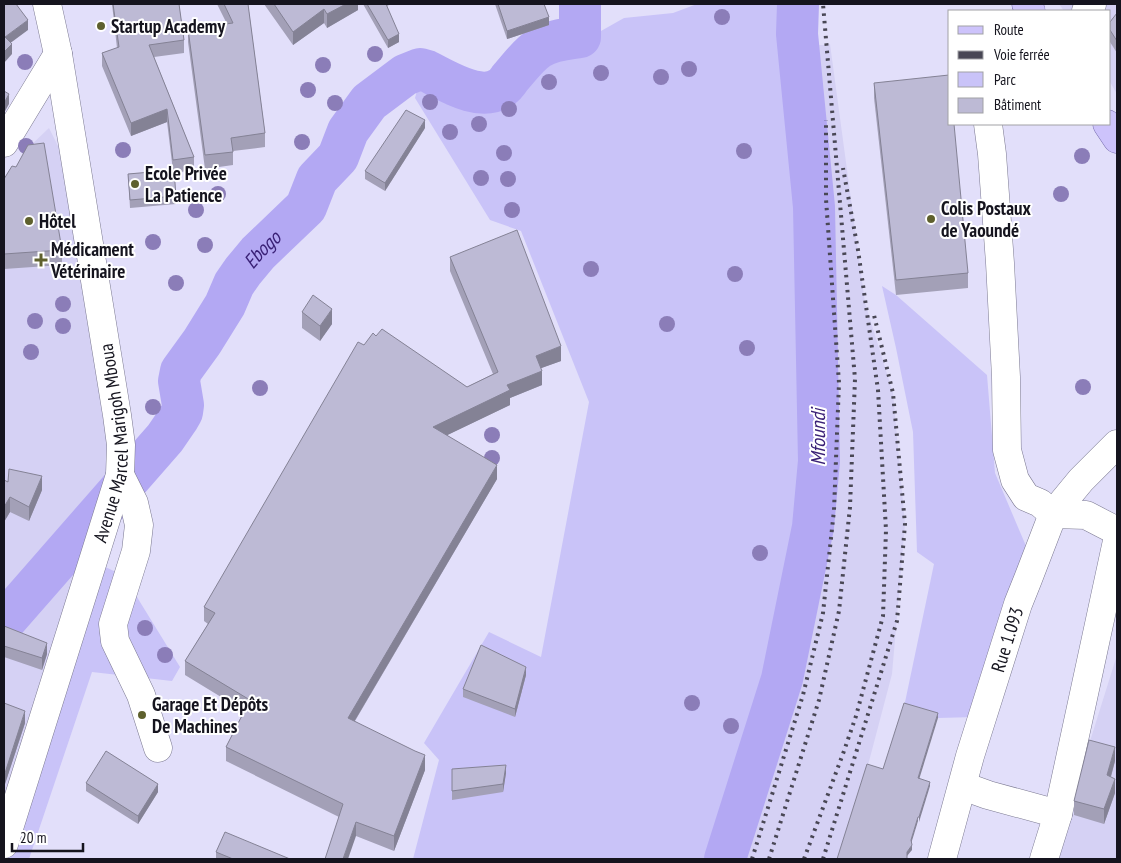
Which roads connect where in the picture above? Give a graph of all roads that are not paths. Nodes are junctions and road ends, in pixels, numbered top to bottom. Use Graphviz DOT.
graph roads {
  1 [pos="47,4"];
  2 [pos="58,54"];
  3 [pos="988,125"];
  4 [pos="1108,125"];
  5 [pos="1117,139"];
  6 [pos="4,143"];
  7 [pos="1117,444"];
  8 [pos="120,475"];
  9 [pos="1053,514"];
  10 [pos="1117,531"];
  11 [pos="1117,541"];
  12 [pos="158,748"];
  13 [pos="962,786"];
  14 [pos="1058,814"];
  15 [pos="4,844"];
  16 [pos="942,859"];
  17 [pos="1044,859"];
  1 -- 2 [label="street, Avenue Marcel Marigoh Mboua"];
  2 -- 6 [label="street"];
  2 -- 8 [label="street, Avenue Marcel Marigoh Mboua"];
  3 -- 9 [label="street"];
  4 -- 5 [label="main road"];
  7 -- 9 [label="street, Rue 1.093"];
  8 -- 12 [label="street"];
  8 -- 15 [label="street, Avenue Marcel Marigoh Mboua"];
  9 -- 10 [label="street"];
  9 -- 13 [label="street, Rue 1.093"];
  11 -- 14 [label="street"];
  13 -- 14 [label="street"];
  13 -- 16 [label="street, Rue 1.093"];
  14 -- 17 [label="street"];
}
